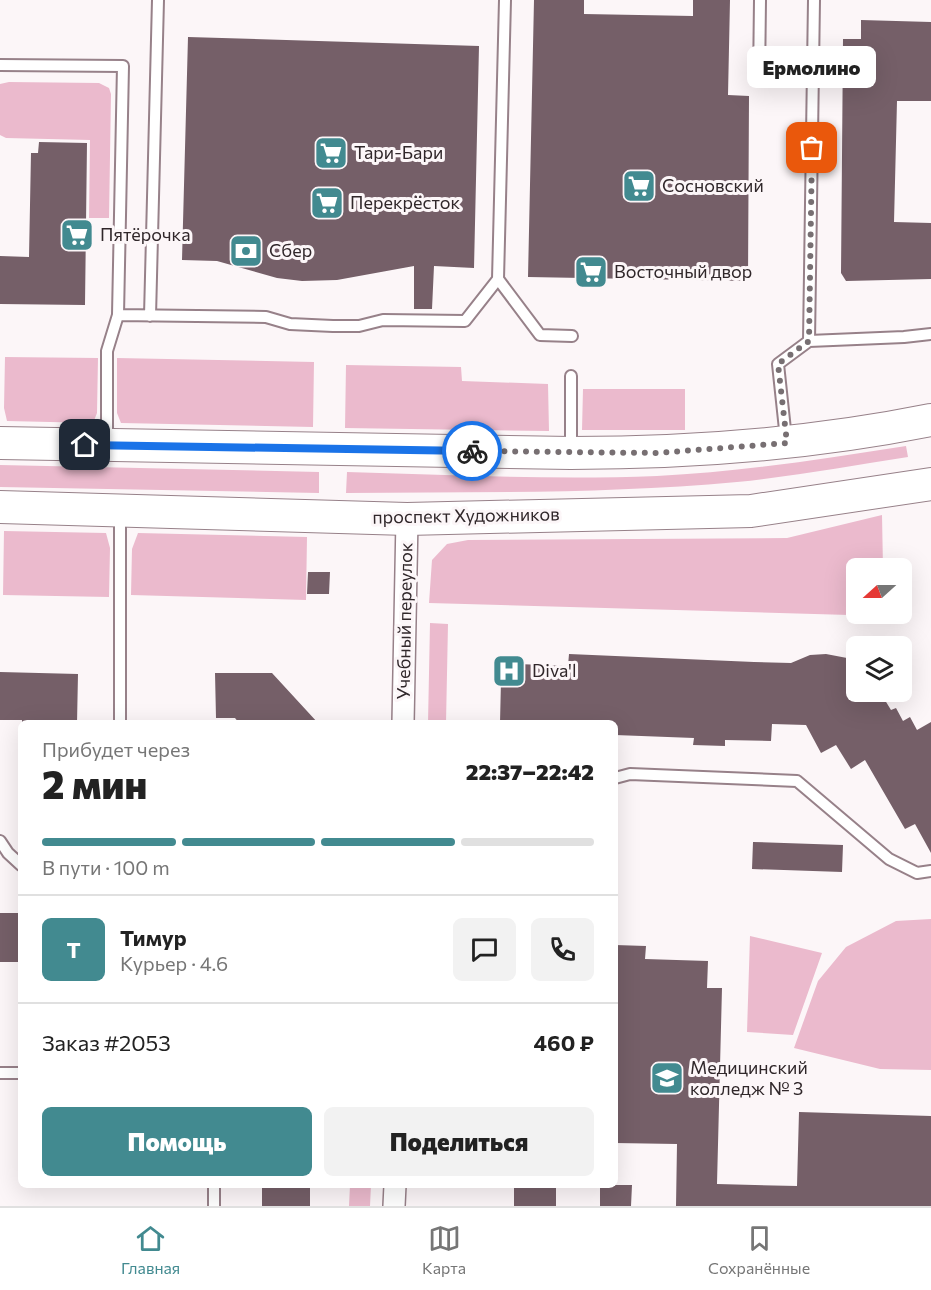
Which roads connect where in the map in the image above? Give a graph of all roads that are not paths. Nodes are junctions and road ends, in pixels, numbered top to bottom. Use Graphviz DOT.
graph roads {
  1 [pos="158,0"];
  2 [pos="505,0"];
  3 [pos="760,0"];
  4 [pos="814,0"];
  5 [pos="0,66"];
  6 [pos="759,81"];
  7 [pos="498,279"];
  8 [pos="118,315"];
  9 [pos="150,316"];
  10 [pos="931,334"];
  11 [pos="572,336"];
  12 [pos="809,341"];
  13 [pos="571,375"];
  14 [pos="931,420"];
  15 [pos="0,443"];
  16 [pos="787,443"];
  17 [pos="106,445"];
  18 [pos="571,453"];
  19 [pos="931,484"];
  20 [pos="0,507"];
  21 [pos="120,510"];
  22 [pos="407,519"];
  23 [pos="120,720"];
  24 [pos="403,720"];
  25 [pos="618,777"];
  26 [pos="0,840"];
  27 [pos="18,862"];
  28 [pos="931,872"];
  29 [pos="0,1073"];
  30 [pos="18,1073"];
  31 [pos="214,1188"];
  32 [pos="394,1188"];
  33 [pos="214,1206"];
  34 [pos="394,1206"];
  1 -- 9 [label="lane"];
  2 -- 7 [label="lane"];
  3 -- 6 [label="lane"];
  4 -- 12 [label="lane"];
  5 -- 8 [label="lane"];
  7 -- 9 [label="lane"];
  7 -- 11 [label="lane"];
  8 -- 9 [label="lane"];
  8 -- 17 [label="lane"];
  10 -- 12 [label="lane"];
  12 -- 16 [label="lane"];
  13 -- 18 [label="lane"];
  14 -- 16 [label="street"];
  15 -- 17 [label="street"];
  16 -- 18 [label="street"];
  17 -- 18 [label="street"];
  19 -- 22 [label="street, проспект Художников"];
  20 -- 21 [label="street, проспект Художников"];
  21 -- 22 [label="street, проспект Художников"];
  21 -- 23 [label="lane"];
  22 -- 24 [label="street, Учебный переулок"];
  25 -- 28 [label="lane"];
  26 -- 27 [label="lane"];
  29 -- 30 [label="lane"];
  31 -- 33 [label="lane"];
  32 -- 34 [label="street"];
}
